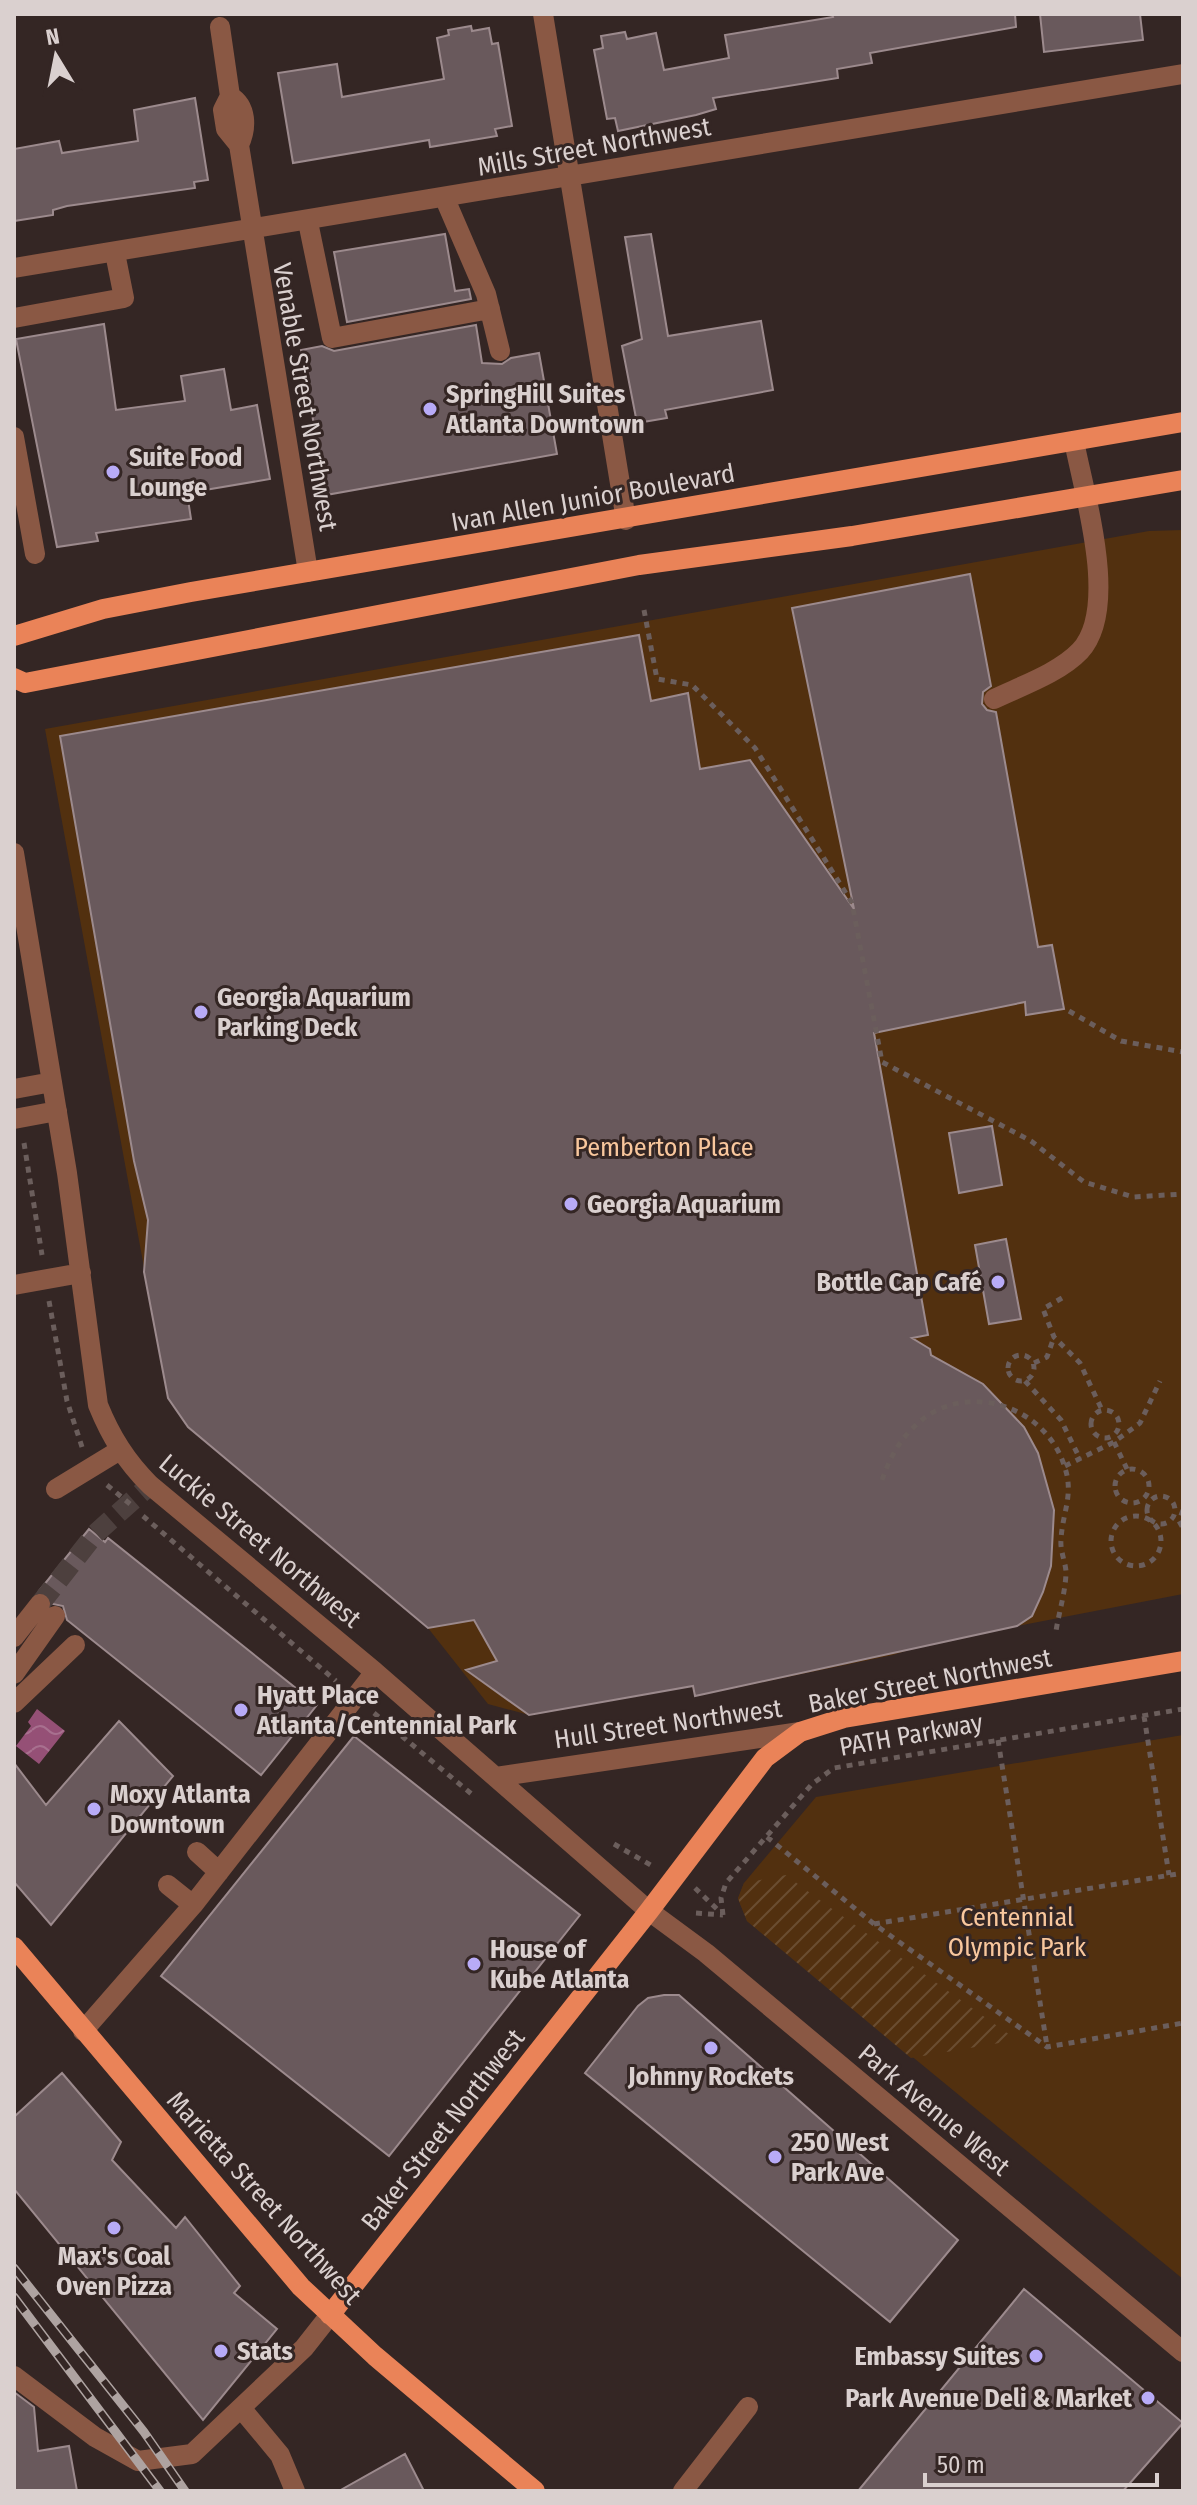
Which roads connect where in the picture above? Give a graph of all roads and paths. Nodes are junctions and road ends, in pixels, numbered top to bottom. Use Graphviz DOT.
graph roads {
  1 [pos="543,14"];
  2 [pos="220,27"];
  3 [pos="1183,74"];
  4 [pos="568,177"];
  5 [pos="445,199"];
  6 [pos="308,222"];
  7 [pos="251,231"];
  8 [pos="115,253"];
  9 [pos="14,268"];
  10 [pos="490,309"];
  11 [pos="14,318"];
  12 [pos="500,351"];
  13 [pos="1183,422"];
  14 [pos="14,437"];
  15 [pos="1074,441"];
  16 [pos="1183,480"];
  17 [pos="1085,499"];
  18 [pos="626,520"];
  19 [pos="35,554"];
  20 [pos="308,572"];
  21 [pos="644,610"];
  22 [pos="14,636"];
  23 [pos="14,678"];
  24 [pos="994,699"];
  25 [pos="14,853"];
  26 [pos="18,897"];
  27 [pos="1069,1011"];
  28 [pos="1183,1052"];
  29 [pos="52,1082"];
  30 [pos="14,1089"];
  31 [pos="57,1111"];
  32 [pos="14,1119"];
  33 [pos="1183,1194"];
  34 [pos="81,1273"];
  35 [pos="14,1285"];
  36 [pos="1062,1298"];
  37 [pos="1054,1337"];
  38 [pos="1034,1363"];
  39 [pos="1025,1381"];
  40 [pos="1160,1381"];
  41 [pos="1102,1410"];
  42 [pos="1113,1439"];
  43 [pos="120,1450"];
  44 [pos="1080,1459"];
  45 [pos="1065,1466"];
  46 [pos="1127,1469"];
  47 [pos="882,1480"];
  48 [pos="1149,1480"];
  49 [pos="56,1489"];
  50 [pos="1157,1495"];
  51 [pos="1138,1502"];
  52 [pos="1129,1503"];
  53 [pos="1146,1506"];
  54 [pos="1179,1513"];
  55 [pos="1131,1516"];
  56 [pos="1150,1520"];
  57 [pos="1183,1528"];
  58 [pos="1056,1631"];
  59 [pos="14,1637"];
  60 [pos="75,1645"];
  61 [pos="1183,1661"];
  62 [pos="375,1672"];
  63 [pos="14,1674"];
  64 [pos="16,1695"];
  65 [pos="1183,1709"];
  66 [pos="1144,1716"];
  67 [pos="800,1732"];
  68 [pos="998,1740"];
  69 [pos="496,1777"];
  70 [pos="767,1837"];
  71 [pos="197,1852"];
  72 [pos="219,1872"];
  73 [pos="1183,1873"];
  74 [pos="1169,1875"];
  75 [pos="168,1885"];
  76 [pos="1022,1900"];
  77 [pos="193,1905"];
  78 [pos="649,1911"];
  79 [pos="723,1915"];
  80 [pos="874,1924"];
  81 [pos="14,1947"];
  82 [pos="1183,2023"];
  83 [pos="83,2031"];
  84 [pos="1047,2047"];
  85 [pos="330,2315"];
  86 [pos="1183,2352"];
  87 [pos="14,2376"];
  88 [pos="748,2407"];
  89 [pos="241,2408"];
  90 [pos="295,2491"];
  91 [pos="535,2491"];
  92 [pos="683,2491"];
  1 -- 4 [label="street"];
  2 -- 7 [label="street, Venable Street Northwest"];
  3 -- 4 [label="street, Mills Street Northwest"];
  4 -- 5 [label="street, Mills Street Northwest"];
  4 -- 18 [label="street"];
  5 -- 6 [label="street, Mills Street Northwest"];
  5 -- 10 [label="street"];
  6 -- 7 [label="street, Mills Street Northwest"];
  6 -- 10 [label="street"];
  7 -- 8 [label="street, Mills Street Northwest"];
  7 -- 20 [label="street, Venable Street Northwest"];
  8 -- 9 [label="street, Mills Street Northwest"];
  8 -- 11 [label="street"];
  10 -- 12 [label="street"];
  13 -- 15 [label="main road, Ivan Allen Junior Boulevard"];
  14 -- 19 [label="street"];
  15 -- 17 [label="street"];
  15 -- 18 [label="main road, Ivan Allen Junior Boulevard"];
  16 -- 17 [label="main road"];
  17 -- 23 [label="main road"];
  17 -- 24 [label="street"];
  18 -- 20 [label="main road, Ivan Allen Junior Boulevard"];
  20 -- 22 [label="main road, Ivan Allen Junior Boulevard"];
  21 -- 33 [label="path"];
  25 -- 26 [label="street, Luckie Street Northwest"];
  26 -- 29 [label="street, Luckie Street Northwest"];
  27 -- 28 [label="path"];
  29 -- 30 [label="street"];
  29 -- 31 [label="street, Luckie Street Northwest"];
  31 -- 32 [label="street"];
  31 -- 34 [label="street, Luckie Street Northwest"];
  34 -- 35 [label="street"];
  34 -- 43 [label="street, Luckie Street Northwest"];
  36 -- 37 [label="path"];
  37 -- 38 [label="path"];
  37 -- 41 [label="path"];
  38 -- 39 [label="path"];
  38 -- 39 [label="path"];
  39 -- 44 [label="path"];
  40 -- 42 [label="path"];
  41 -- 42 [label="path"];
  41 -- 42 [label="path"];
  42 -- 44 [label="path"];
  42 -- 46 [label="path"];
  43 -- 49 [label="street"];
  43 -- 62 [label="street, Luckie Street Northwest"];
  44 -- 45 [label="path"];
  45 -- 47 [label="path"];
  45 -- 58 [label="path"];
  46 -- 48 [label="path"];
  46 -- 52 [label="path"];
  48 -- 50 [label="path"];
  48 -- 51 [label="path"];
  50 -- 53 [label="path"];
  50 -- 54 [label="path"];
  51 -- 52 [label="path"];
  51 -- 53 [label="path"];
  52 -- 55 [label="path"];
  53 -- 56 [label="path"];
  54 -- 56 [label="path"];
  54 -- 57 [label="path"];
  55 -- 56 [label="path"];
  55 -- 56 [label="path"];
  59 -- 63 [label="street"];
  60 -- 64 [label="street"];
  61 -- 67 [label="main road, Baker Street Northwest"];
  62 -- 69 [label="street, Luckie Street Northwest"];
  62 -- 72 [label="street"];
  65 -- 66 [label="path, PATH Parkway"];
  66 -- 68 [label="path, PATH Parkway"];
  66 -- 74 [label="path"];
  67 -- 69 [label="street, Hull Street Northwest"];
  67 -- 78 [label="main road, Baker Street Northwest"];
  68 -- 70 [label="path, PATH Parkway"];
  68 -- 76 [label="path"];
  69 -- 78 [label="street, Luckie Street Northwest"];
  70 -- 79 [label="path, PATH Parkway"];
  70 -- 80 [label="path"];
  71 -- 72 [label="street"];
  72 -- 77 [label="street"];
  73 -- 74 [label="path"];
  74 -- 76 [label="path"];
  75 -- 77 [label="street"];
  76 -- 80 [label="path"];
  76 -- 84 [label="path"];
  77 -- 83 [label="street"];
  78 -- 85 [label="main road, Baker Street Northwest"];
  78 -- 86 [label="street, Park Avenue West"];
  80 -- 84 [label="path"];
  81 -- 83 [label="main road, Marietta Street Northwest"];
  82 -- 84 [label="path"];
  83 -- 85 [label="main road, Marietta Street Northwest"];
  85 -- 89 [label="street, Baker Street Northwest"];
  85 -- 91 [label="main road, Marietta Street Northwest"];
  87 -- 89 [label="street, Baker Street Northwest"];
  88 -- 92 [label="street"];
  89 -- 90 [label="street"];
}
